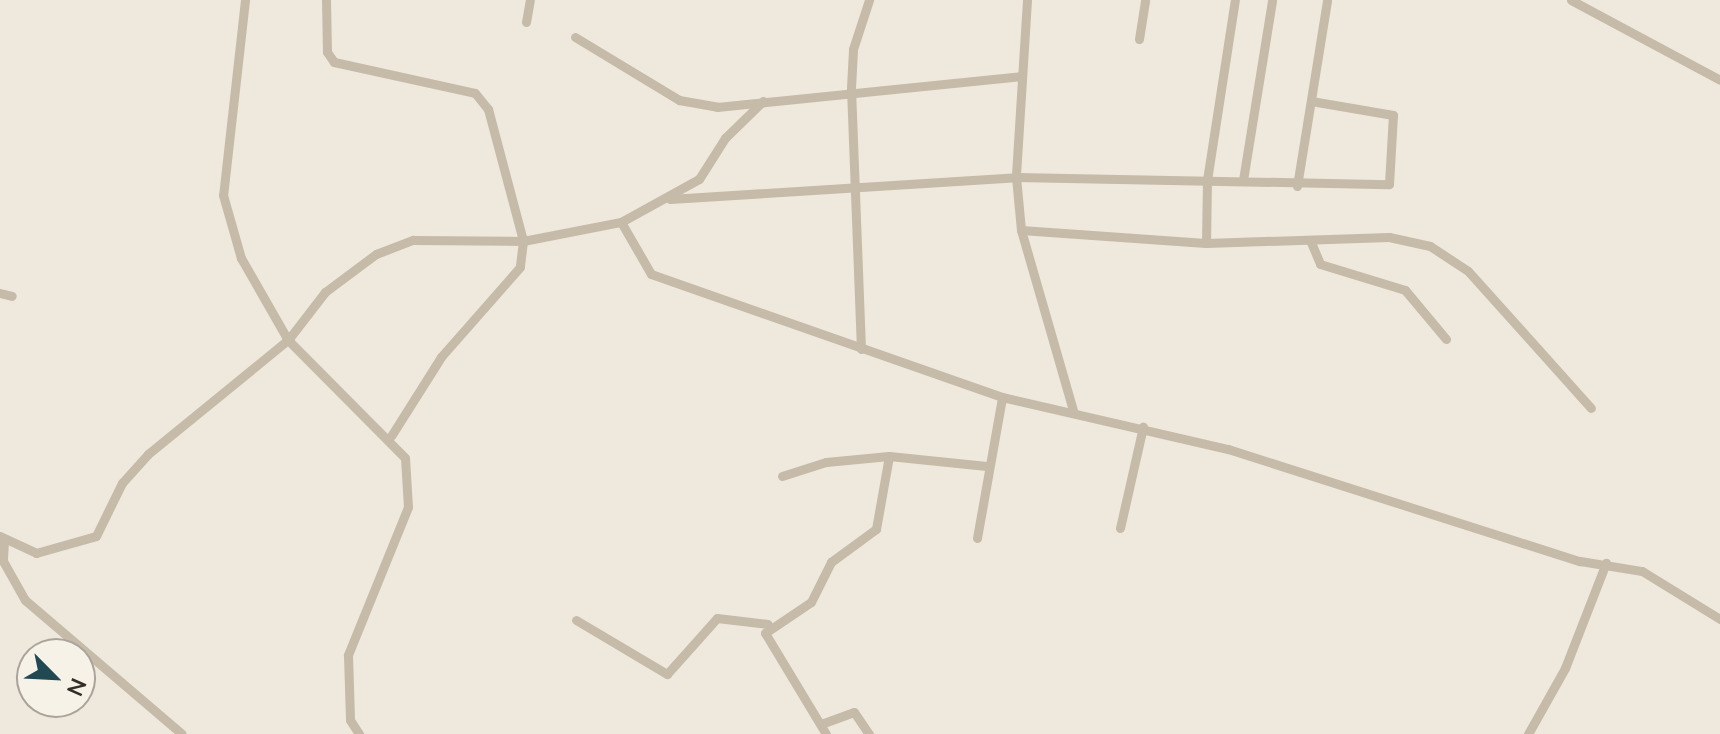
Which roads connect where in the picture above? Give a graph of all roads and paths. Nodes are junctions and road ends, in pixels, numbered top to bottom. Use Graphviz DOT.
graph roads {
  1 [pos="245,0"];
  2 [pos="326,0"];
  3 [pos="530,0"];
  4 [pos="869,0"];
  5 [pos="1027,0"];
  6 [pos="1145,0"];
  7 [pos="1235,0"];
  8 [pos="1272,0"];
  9 [pos="1327,0"];
  10 [pos="1571,0"];
  11 [pos="526,22"];
  12 [pos="575,37"];
  13 [pos="1139,39"];
  14 [pos="1021,76"];
  15 [pos="1720,80"];
  16 [pos="851,88"];
  17 [pos="763,101"];
  18 [pos="1311,101"];
  19 [pos="1016,177"];
  20 [pos="1207,180"];
  21 [pos="1243,180"];
  22 [pos="858,185"];
  23 [pos="1297,186"];
  24 [pos="670,199"];
  25 [pos="621,222"];
  26 [pos="1021,230"];
  27 [pos="1310,240"];
  28 [pos="523,241"];
  29 [pos="1206,243"];
  30 [pos="0,293"];
  31 [pos="12,296"];
  32 [pos="1446,339"];
  33 [pos="288,340"];
  34 [pos="861,349"];
  35 [pos="1002,397"];
  36 [pos="1591,408"];
  37 [pos="1073,410"];
  38 [pos="1143,427"];
  39 [pos="391,436"];
  40 [pos="889,456"];
  41 [pos="986,466"];
  42 [pos="782,476"];
  43 [pos="1120,528"];
  44 [pos="2,538"];
  45 [pos="977,538"];
  46 [pos="1606,563"];
  47 [pos="1720,619"];
  48 [pos="576,620"];
  49 [pos="768,624"];
  50 [pos="823,729"];
  51 [pos="182,734"];
  52 [pos="359,734"];
  53 [pos="869,734"];
  54 [pos="1528,734"];
  1 -- 33 [label="street"];
  2 -- 28 [label="street"];
  3 -- 11 [label="street"];
  4 -- 16 [label="street"];
  5 -- 14 [label="street"];
  6 -- 13 [label="street"];
  7 -- 20 [label="street"];
  8 -- 21 [label="street"];
  9 -- 18 [label="street"];
  10 -- 15 [label="street"];
  12 -- 17 [label="street"];
  14 -- 16 [label="street"];
  14 -- 19 [label="street"];
  16 -- 17 [label="street"];
  16 -- 22 [label="street"];
  17 -- 24 [label="street"];
  18 -- 23 [label="street"];
  18 -- 23 [label="street"];
  19 -- 20 [label="street"];
  19 -- 22 [label="street"];
  19 -- 26 [label="street"];
  20 -- 21 [label="street"];
  20 -- 29 [label="street"];
  21 -- 23 [label="street"];
  22 -- 24 [label="street"];
  22 -- 34 [label="street"];
  24 -- 25 [label="street"];
  25 -- 28 [label="street"];
  25 -- 34 [label="street"];
  26 -- 29 [label="street"];
  26 -- 37 [label="street"];
  27 -- 29 [label="street"];
  27 -- 32 [label="street"];
  27 -- 36 [label="street"];
  28 -- 33 [label="street"];
  28 -- 39 [label="street"];
  30 -- 31 [label="street"];
  33 -- 39 [label="street"];
  33 -- 44 [label="street"];
  34 -- 35 [label="street"];
  35 -- 37 [label="street"];
  35 -- 41 [label="street"];
  37 -- 38 [label="street"];
  38 -- 43 [label="street"];
  38 -- 46 [label="street"];
  39 -- 52 [label="street"];
  40 -- 41 [label="street"];
  40 -- 42 [label="street"];
  40 -- 49 [label="street"];
  41 -- 45 [label="street"];
  44 -- 51 [label="street"];
  46 -- 47 [label="street"];
  46 -- 54 [label="street"];
  48 -- 49 [label="street"];
  49 -- 50 [label="street"];
  50 -- 53 [label="street"];
}
